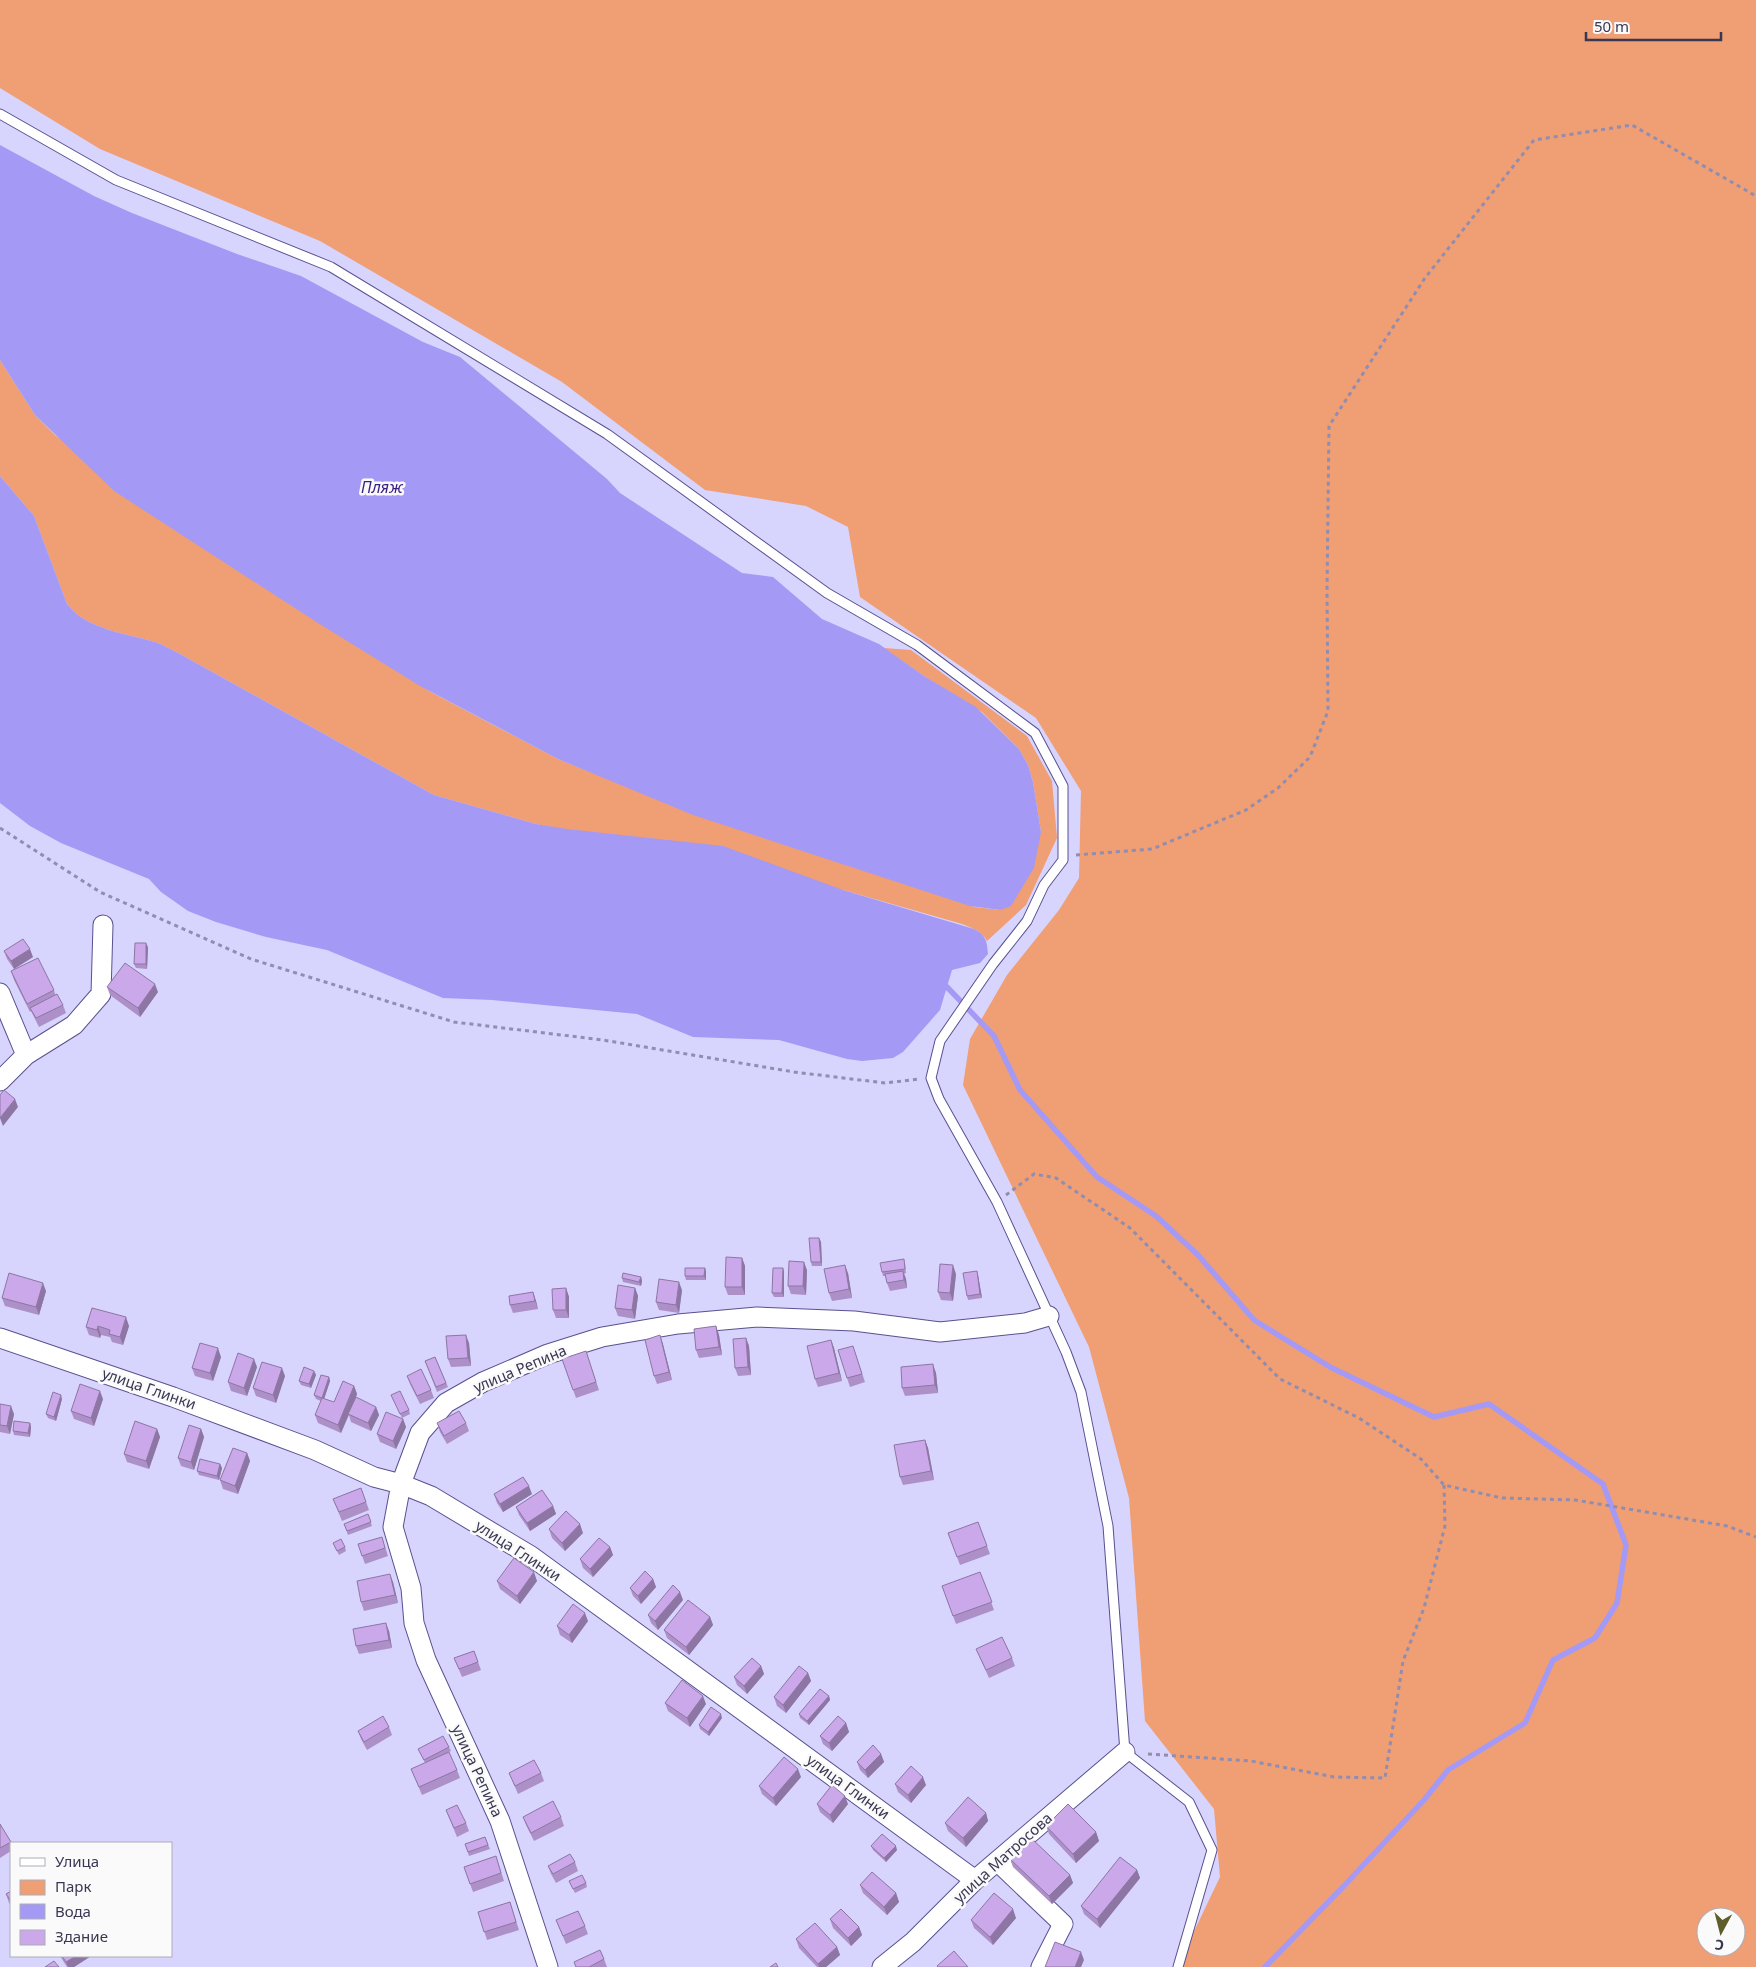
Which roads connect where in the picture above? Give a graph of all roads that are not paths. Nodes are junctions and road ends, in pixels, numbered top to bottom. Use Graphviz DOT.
graph roads {
  1 [pos="0,114"];
  2 [pos="103,925"];
  3 [pos="0,993"];
  4 [pos="26,1055"];
  5 [pos="0,1081"];
  6 [pos="1049,1316"];
  7 [pos="0,1338"];
  8 [pos="401,1484"];
  9 [pos="1125,1752"];
  10 [pos="997,1861"];
  11 [pos="975,1880"];
  12 [pos="548,1967"];
  13 [pos="882,1967"];
  14 [pos="1041,1967"];
  15 [pos="1178,1967"];
  1 -- 6 [label="lane"];
  2 -- 4 [label="street"];
  3 -- 4 [label="street"];
  4 -- 5 [label="street"];
  6 -- 8 [label="street, улица Репина"];
  6 -- 9 [label="lane"];
  7 -- 8 [label="street, улица Глинки"];
  8 -- 11 [label="street, улица Глинки"];
  8 -- 12 [label="street, улица Репина"];
  9 -- 10 [label="street, улица Матросова"];
  9 -- 15 [label="lane"];
  10 -- 11 [label="street, улица Матросова"];
  10 -- 14 [label="street"];
  11 -- 13 [label="street, улица Матросова"];
}
